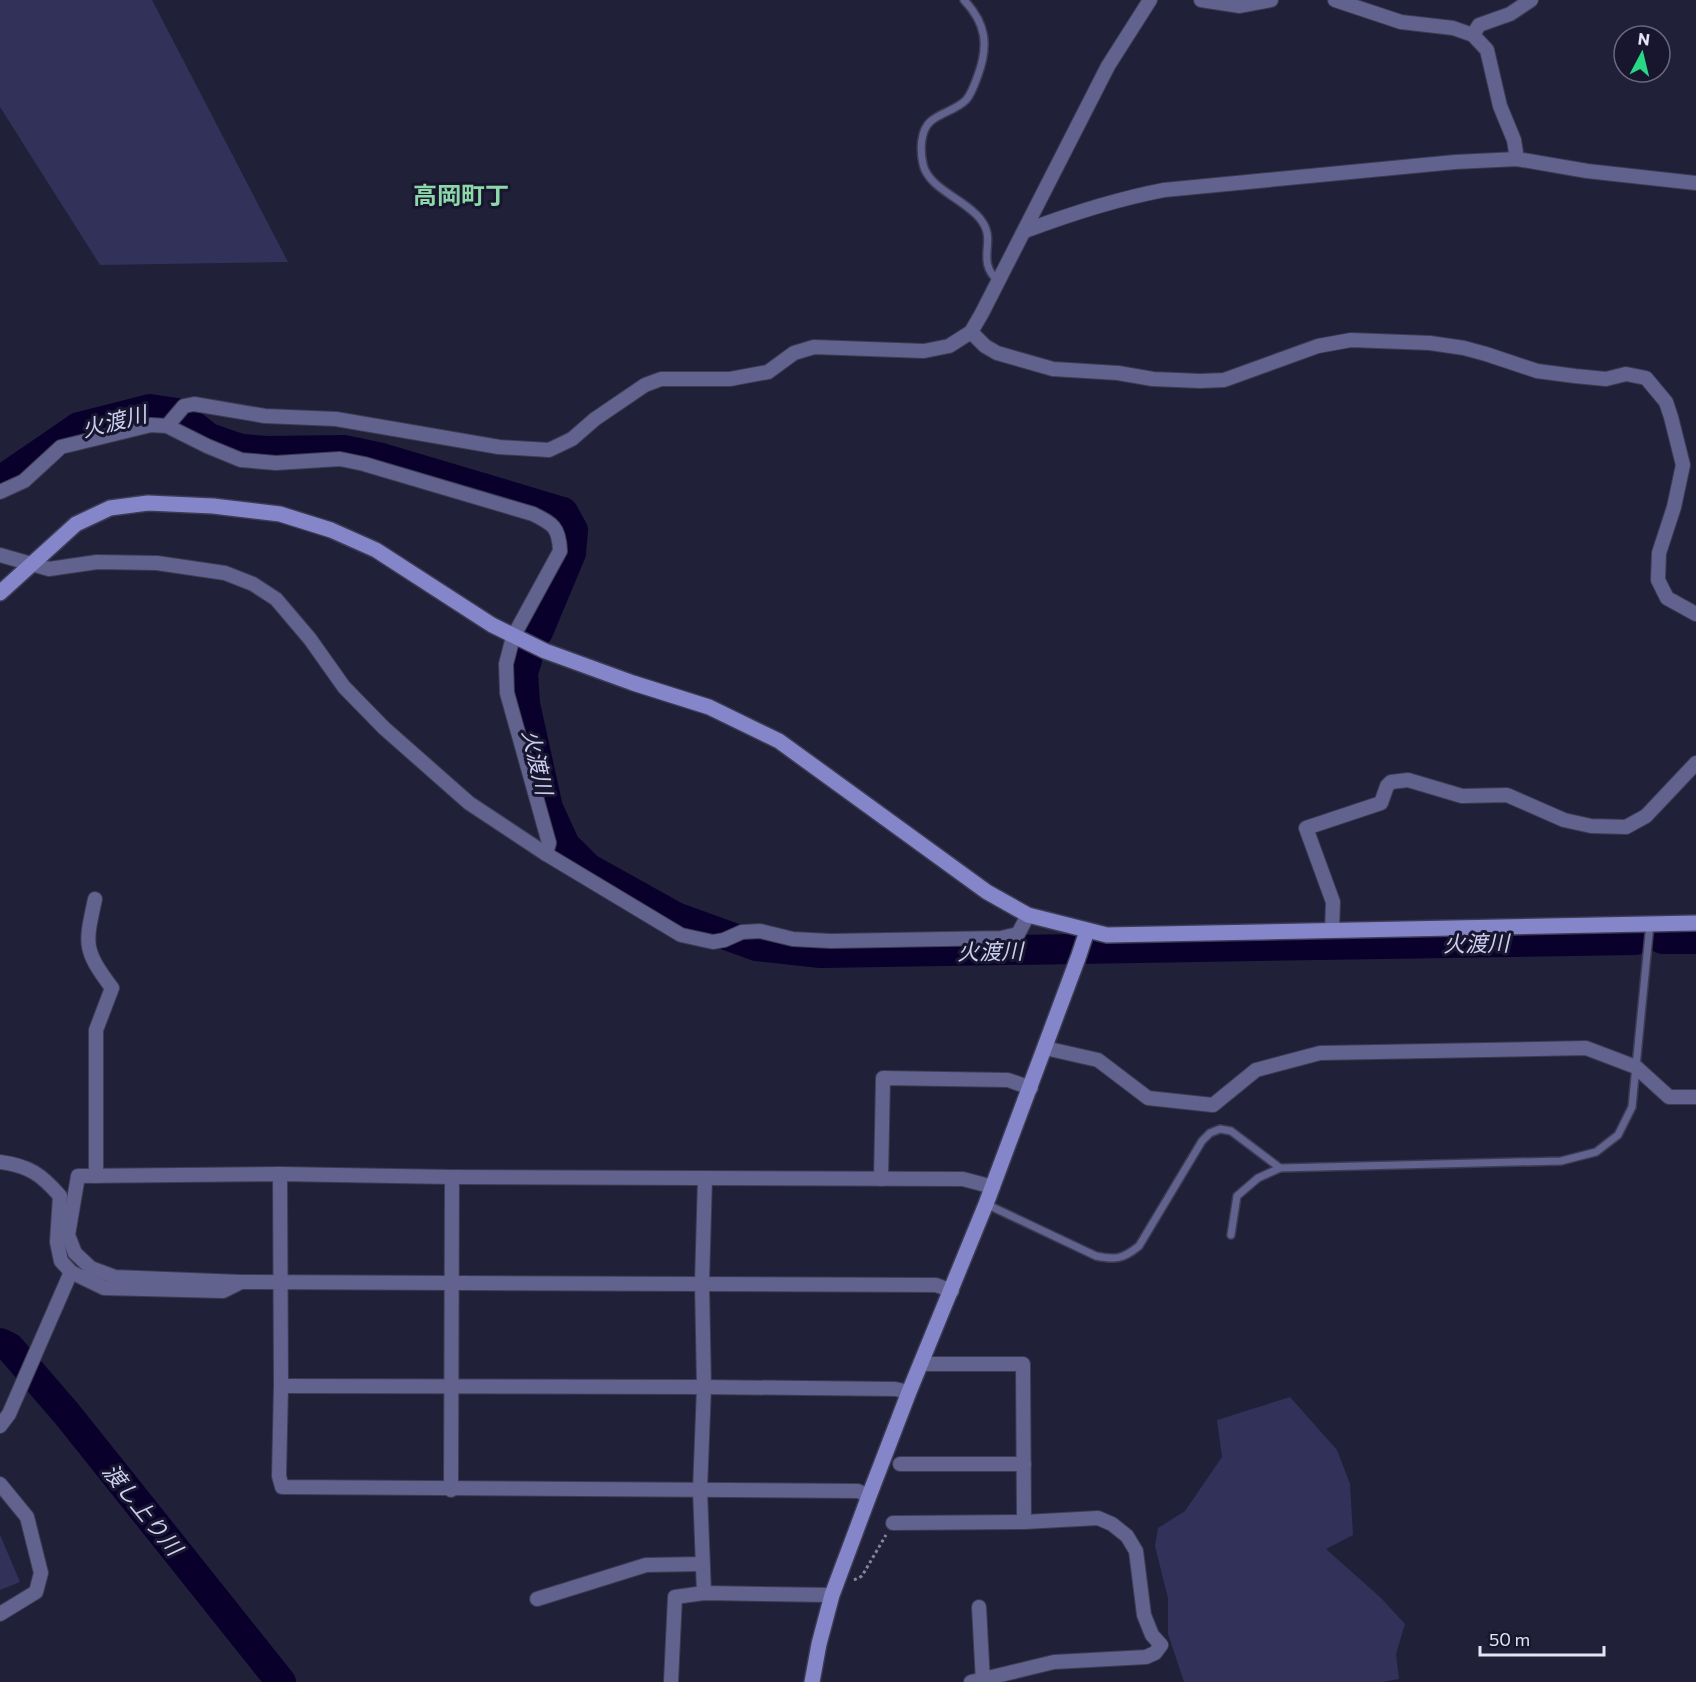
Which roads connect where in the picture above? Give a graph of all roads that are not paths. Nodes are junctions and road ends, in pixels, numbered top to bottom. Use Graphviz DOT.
graph roads {
  1 [pos="964,0"];
  2 [pos="1150,0"];
  3 [pos="1201,0"];
  4 [pos="1271,0"];
  5 [pos="1335,0"];
  6 [pos="1531,0"];
  7 [pos="1473,35"];
  8 [pos="1517,159"];
  9 [pos="1696,183"];
  10 [pos="1025,231"];
  11 [pos="999,282"];
  12 [pos="970,332"];
  13 [pos="168,424"];
  14 [pos="0,492"];
  15 [pos="0,555"];
  16 [pos="32,562"];
  17 [pos="0,593"];
  18 [pos="1696,614"];
  19 [pos="513,637"];
  20 [pos="1696,763"];
  21 [pos="546,854"];
  22 [pos="95,899"];
  23 [pos="1028,915"];
  24 [pos="1696,923"];
  25 [pos="1650,924"];
  26 [pos="1332,930"];
  27 [pos="1085,936"];
  28 [pos="1045,1048"];
  29 [pos="1636,1067"];
  30 [pos="1031,1088"];
  31 [pos="1696,1097"];
  32 [pos="0,1162"];
  33 [pos="1280,1168"];
  34 [pos="280,1174"];
  35 [pos="96,1176"];
  36 [pos="452,1178"];
  37 [pos="705,1178"];
  38 [pos="881,1179"];
  39 [pos="993,1187"];
  40 [pos="986,1204"];
  41 [pos="1231,1235"];
  42 [pos="71,1272"];
  43 [pos="241,1282"];
  44 [pos="280,1282"];
  45 [pos="452,1282"];
  46 [pos="702,1283"];
  47 [pos="952,1291"];
  48 [pos="921,1364"];
  49 [pos="281,1386"];
  50 [pos="452,1386"];
  51 [pos="704,1387"];
  52 [pos="909,1392"];
  53 [pos="0,1426"];
  54 [pos="900,1464"];
  55 [pos="1024,1464"];
  56 [pos="0,1484"];
  57 [pos="451,1490"];
  58 [pos="700,1490"];
  59 [pos="868,1496"];
  60 [pos="1024,1522"];
  61 [pos="893,1523"];
  62 [pos="702,1564"];
  63 [pos="833,1592"];
  64 [pos="704,1593"];
  65 [pos="537,1599"];
  66 [pos="978,1607"];
  67 [pos="0,1614"];
  68 [pos="979,1681"];
  69 [pos="671,1682"];
  70 [pos="812,1682"];
  1 -- 11 [label="lane"];
  2 -- 10 [label="street"];
  3 -- 4 [label="street"];
  5 -- 7 [label="street"];
  6 -- 7 [label="street"];
  7 -- 8 [label="street"];
  8 -- 9 [label="street"];
  8 -- 10 [label="street"];
  10 -- 11 [label="street"];
  11 -- 12 [label="street"];
  12 -- 13 [label="street"];
  12 -- 18 [label="street"];
  13 -- 14 [label="street"];
  13 -- 19 [label="street"];
  15 -- 16 [label="street"];
  16 -- 17 [label="street"];
  16 -- 19 [label="street"];
  16 -- 21 [label="street"];
  19 -- 21 [label="street"];
  19 -- 23 [label="street"];
  20 -- 26 [label="street"];
  21 -- 23 [label="street"];
  22 -- 35 [label="street"];
  23 -- 27 [label="street"];
  24 -- 25 [label="street"];
  25 -- 26 [label="street"];
  25 -- 29 [label="lane"];
  26 -- 27 [label="street"];
  27 -- 28 [label="street"];
  28 -- 29 [label="street"];
  28 -- 30 [label="street"];
  29 -- 31 [label="street"];
  29 -- 33 [label="lane"];
  30 -- 38 [label="street"];
  30 -- 39 [label="street"];
  32 -- 42 [label="street"];
  33 -- 40 [label="lane"];
  33 -- 41 [label="lane"];
  34 -- 35 [label="street"];
  34 -- 36 [label="street"];
  34 -- 44 [label="street"];
  35 -- 43 [label="street"];
  36 -- 37 [label="street"];
  36 -- 45 [label="street"];
  37 -- 38 [label="street"];
  37 -- 46 [label="street"];
  38 -- 39 [label="street"];
  39 -- 40 [label="street"];
  40 -- 47 [label="street"];
  42 -- 43 [label="street"];
  42 -- 53 [label="street"];
  43 -- 44 [label="street"];
  44 -- 45 [label="street"];
  44 -- 49 [label="street"];
  45 -- 46 [label="street"];
  45 -- 50 [label="street"];
  46 -- 47 [label="street"];
  46 -- 51 [label="street"];
  47 -- 48 [label="street"];
  48 -- 52 [label="street"];
  48 -- 55 [label="street"];
  49 -- 50 [label="street"];
  49 -- 57 [label="street"];
  50 -- 51 [label="street"];
  50 -- 57 [label="street"];
  51 -- 52 [label="street"];
  51 -- 58 [label="street"];
  52 -- 59 [label="street"];
  54 -- 55 [label="street"];
  55 -- 60 [label="street"];
  56 -- 67 [label="street"];
  57 -- 58 [label="street"];
  58 -- 59 [label="street"];
  58 -- 62 [label="street"];
  59 -- 63 [label="street"];
  60 -- 61 [label="street"];
  60 -- 68 [label="street"];
  62 -- 64 [label="street"];
  62 -- 65 [label="street"];
  63 -- 64 [label="street"];
  63 -- 70 [label="street"];
  64 -- 69 [label="street"];
  66 -- 68 [label="street"];
}
